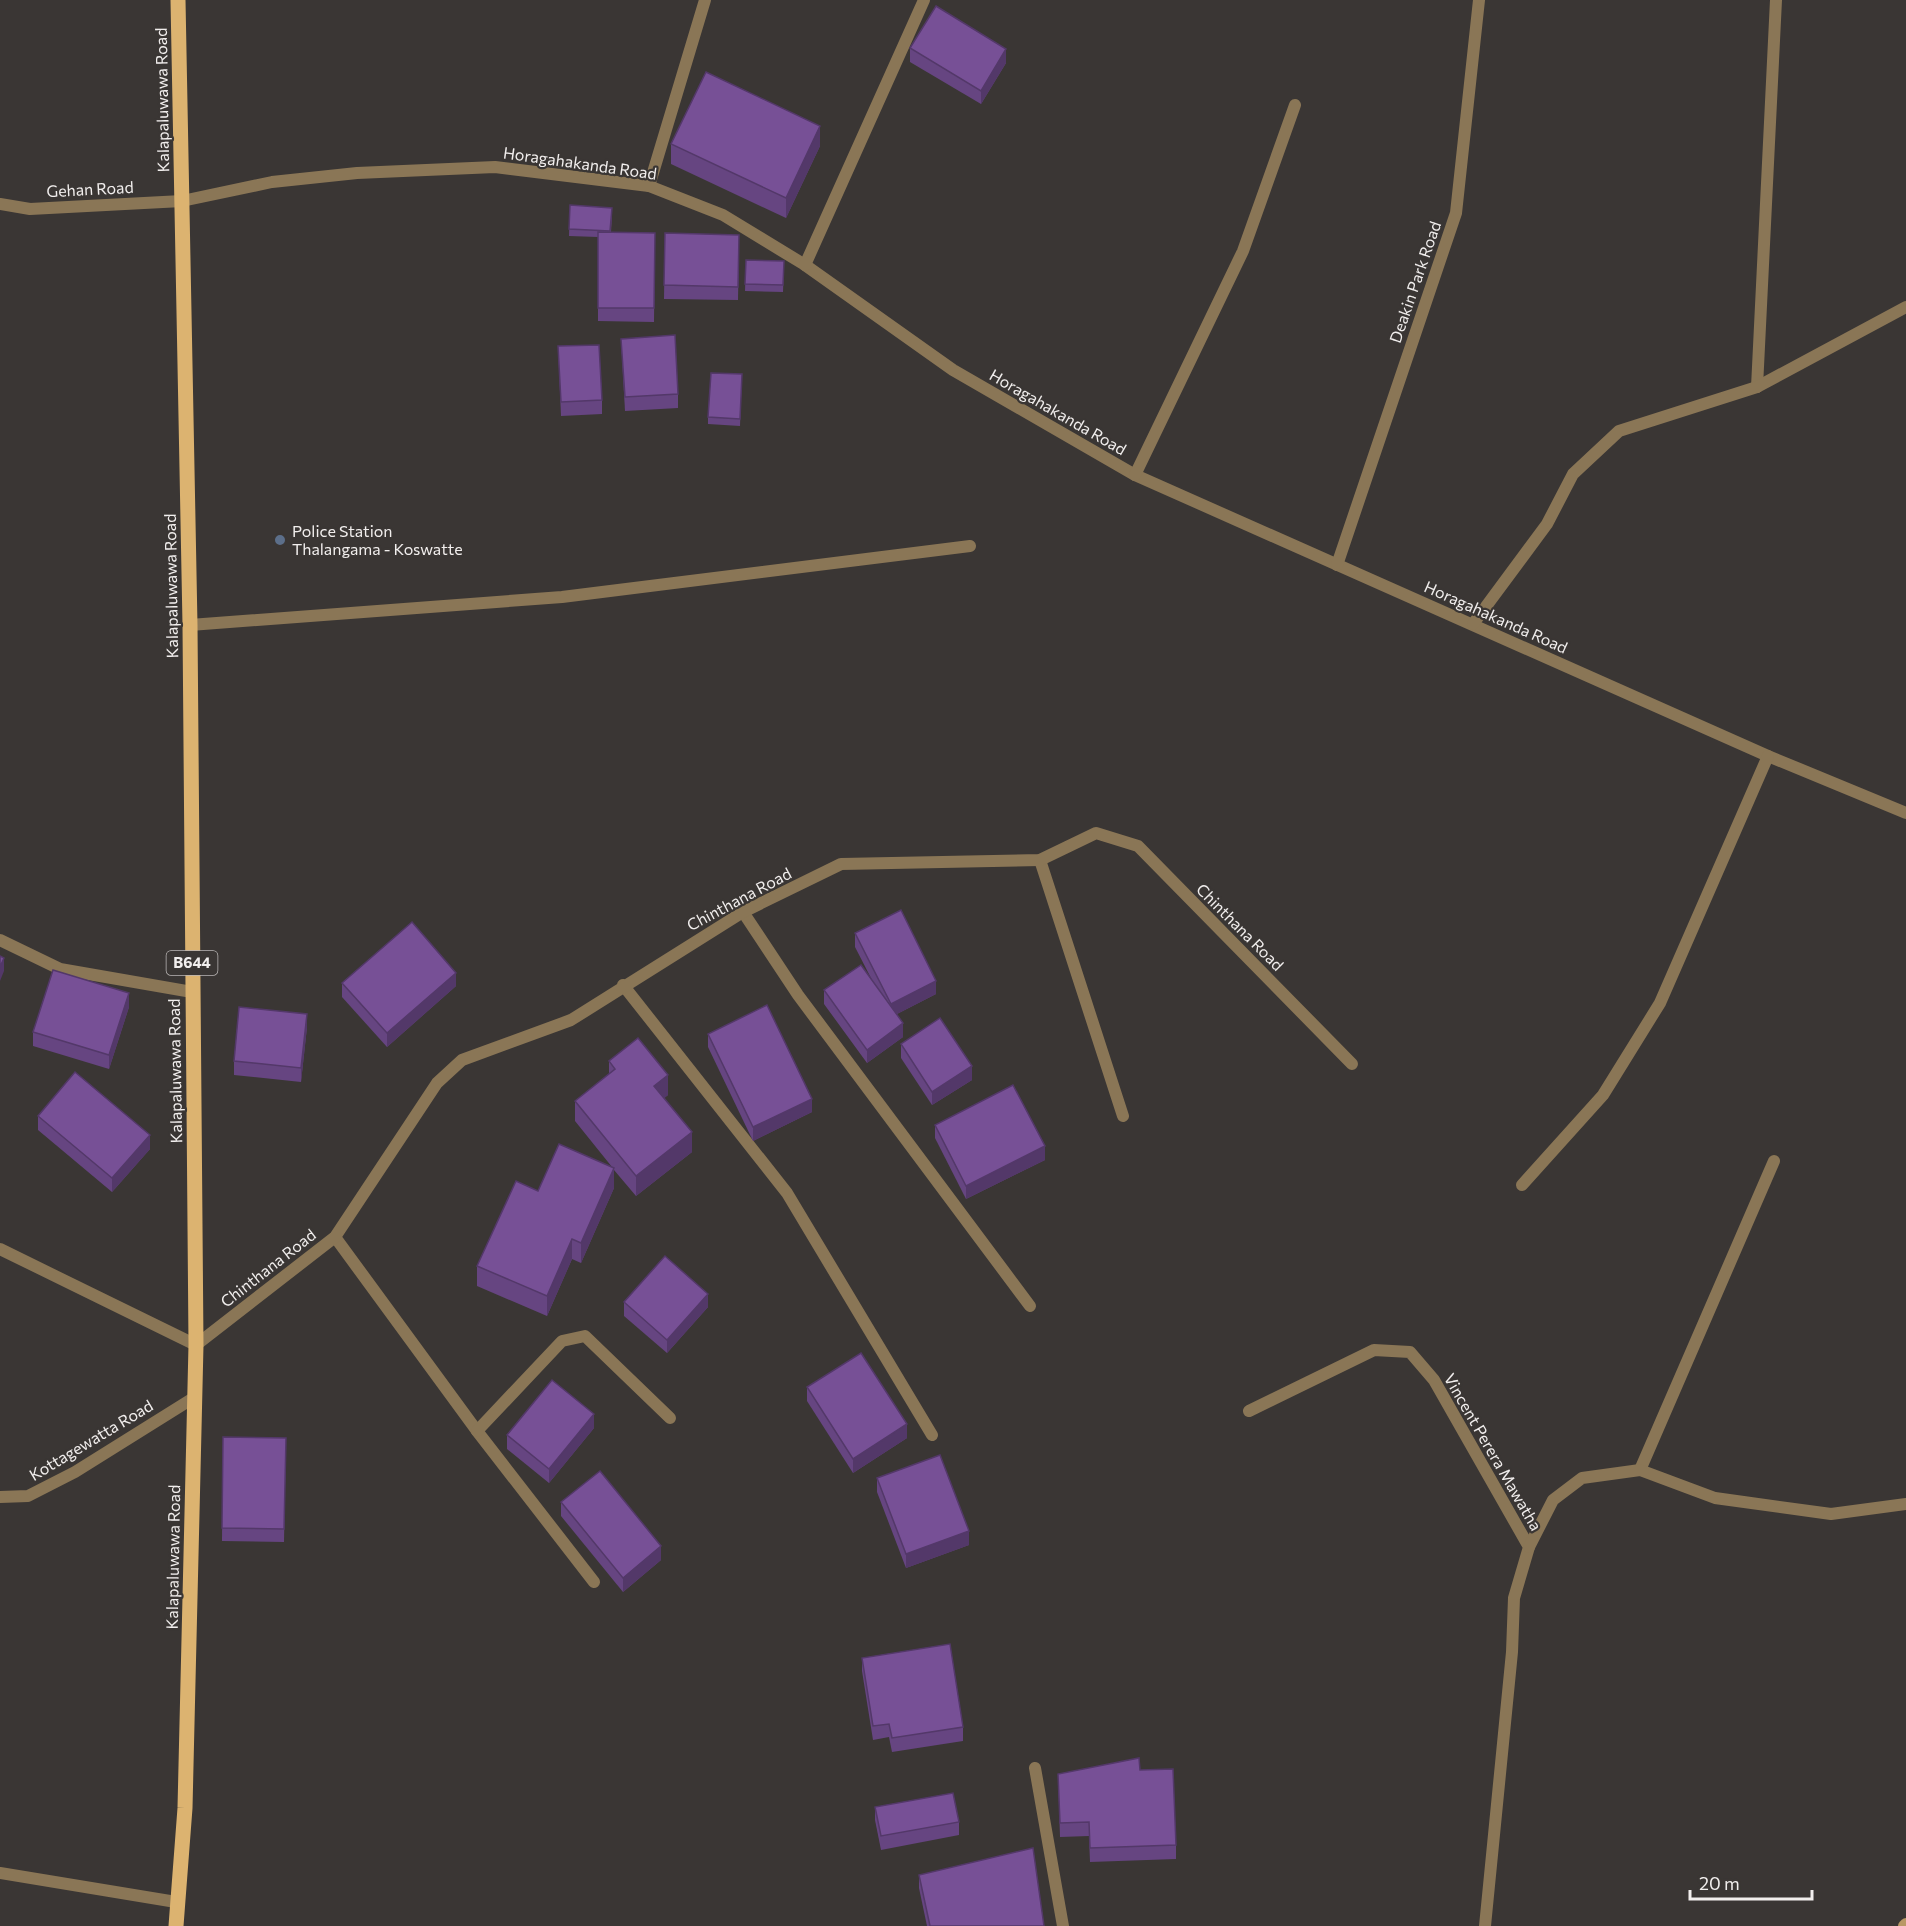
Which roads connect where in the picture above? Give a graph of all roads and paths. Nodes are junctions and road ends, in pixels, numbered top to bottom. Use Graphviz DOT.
graph roads {
  1 [pos="178,0"];
  2 [pos="705,0"];
  3 [pos="924,0"];
  4 [pos="1479,0"];
  5 [pos="1776,0"];
  6 [pos="1295,105"];
  7 [pos="649,186"];
  8 [pos="182,201"];
  9 [pos="0,204"];
  10 [pos="805,265"];
  11 [pos="1906,307"];
  12 [pos="1757,387"];
  13 [pos="1136,475"];
  14 [pos="970,546"];
  15 [pos="1337,565"];
  16 [pos="1473,624"];
  17 [pos="190,625"];
  18 [pos="1768,756"];
  19 [pos="1906,813"];
  20 [pos="1040,860"];
  21 [pos="743,912"];
  22 [pos="0,940"];
  23 [pos="623,985"];
  24 [pos="192,992"];
  25 [pos="1352,1064"];
  26 [pos="1124,1116"];
  27 [pos="1774,1161"];
  28 [pos="1522,1185"];
  29 [pos="335,1237"];
  30 [pos="0,1249"];
  31 [pos="1030,1306"];
  32 [pos="195,1345"];
  33 [pos="195,1397"];
  34 [pos="1250,1411"];
  35 [pos="670,1418"];
  36 [pos="477,1431"];
  37 [pos="932,1435"];
  38 [pos="1640,1470"];
  39 [pos="0,1497"];
  40 [pos="1906,1504"];
  41 [pos="1528,1547"];
  42 [pos="594,1582"];
  43 [pos="1035,1768"];
  44 [pos="0,1873"];
  45 [pos="176,1902"];
  46 [pos="176,1926"];
  47 [pos="1064,1926"];
  48 [pos="1485,1926"];
  1 -- 8 [label="main road, Kalapaluwawa Road / B644"];
  2 -- 7 [label="street"];
  3 -- 10 [label="street"];
  4 -- 15 [label="street, Deakin Park Road"];
  5 -- 12 [label="street"];
  6 -- 13 [label="street"];
  7 -- 8 [label="street, Horagahakanda Road"];
  7 -- 10 [label="street, Horagahakanda Road"];
  8 -- 9 [label="street, Gehan Road"];
  8 -- 17 [label="main road, Kalapaluwawa Road / B644"];
  10 -- 13 [label="street, Horagahakanda Road"];
  11 -- 12 [label="street"];
  12 -- 16 [label="street"];
  13 -- 15 [label="street, Horagahakanda Road"];
  14 -- 17 [label="street"];
  15 -- 16 [label="street, Horagahakanda Road"];
  16 -- 18 [label="street, Horagahakanda Road"];
  17 -- 24 [label="main road, Kalapaluwawa Road / B644"];
  18 -- 19 [label="street, Horagahakanda Road"];
  18 -- 28 [label="street"];
  20 -- 21 [label="street, Chinthana Road"];
  20 -- 25 [label="street, Chinthana Road"];
  20 -- 26 [label="street"];
  21 -- 23 [label="street, Chinthana Road"];
  21 -- 31 [label="street"];
  22 -- 24 [label="street"];
  23 -- 29 [label="street, Chinthana Road"];
  23 -- 37 [label="street"];
  24 -- 32 [label="main road, Kalapaluwawa Road / B644"];
  27 -- 38 [label="street"];
  29 -- 32 [label="street, Chinthana Road"];
  29 -- 36 [label="street"];
  30 -- 32 [label="street"];
  32 -- 33 [label="main road, Kalapaluwawa Road / B644"];
  33 -- 39 [label="street, Kottagewatta Road"];
  33 -- 45 [label="main road, Kalapaluwawa Road / B644"];
  34 -- 41 [label="street, Vincent Perera Mawatha"];
  35 -- 36 [label="street"];
  36 -- 42 [label="street"];
  38 -- 40 [label="street"];
  38 -- 41 [label="street"];
  41 -- 48 [label="street, Vincent Perera Mawatha"];
  43 -- 47 [label="street"];
  44 -- 45 [label="street"];
  45 -- 46 [label="main road, Kalapaluwawa Road / B644"];
}
